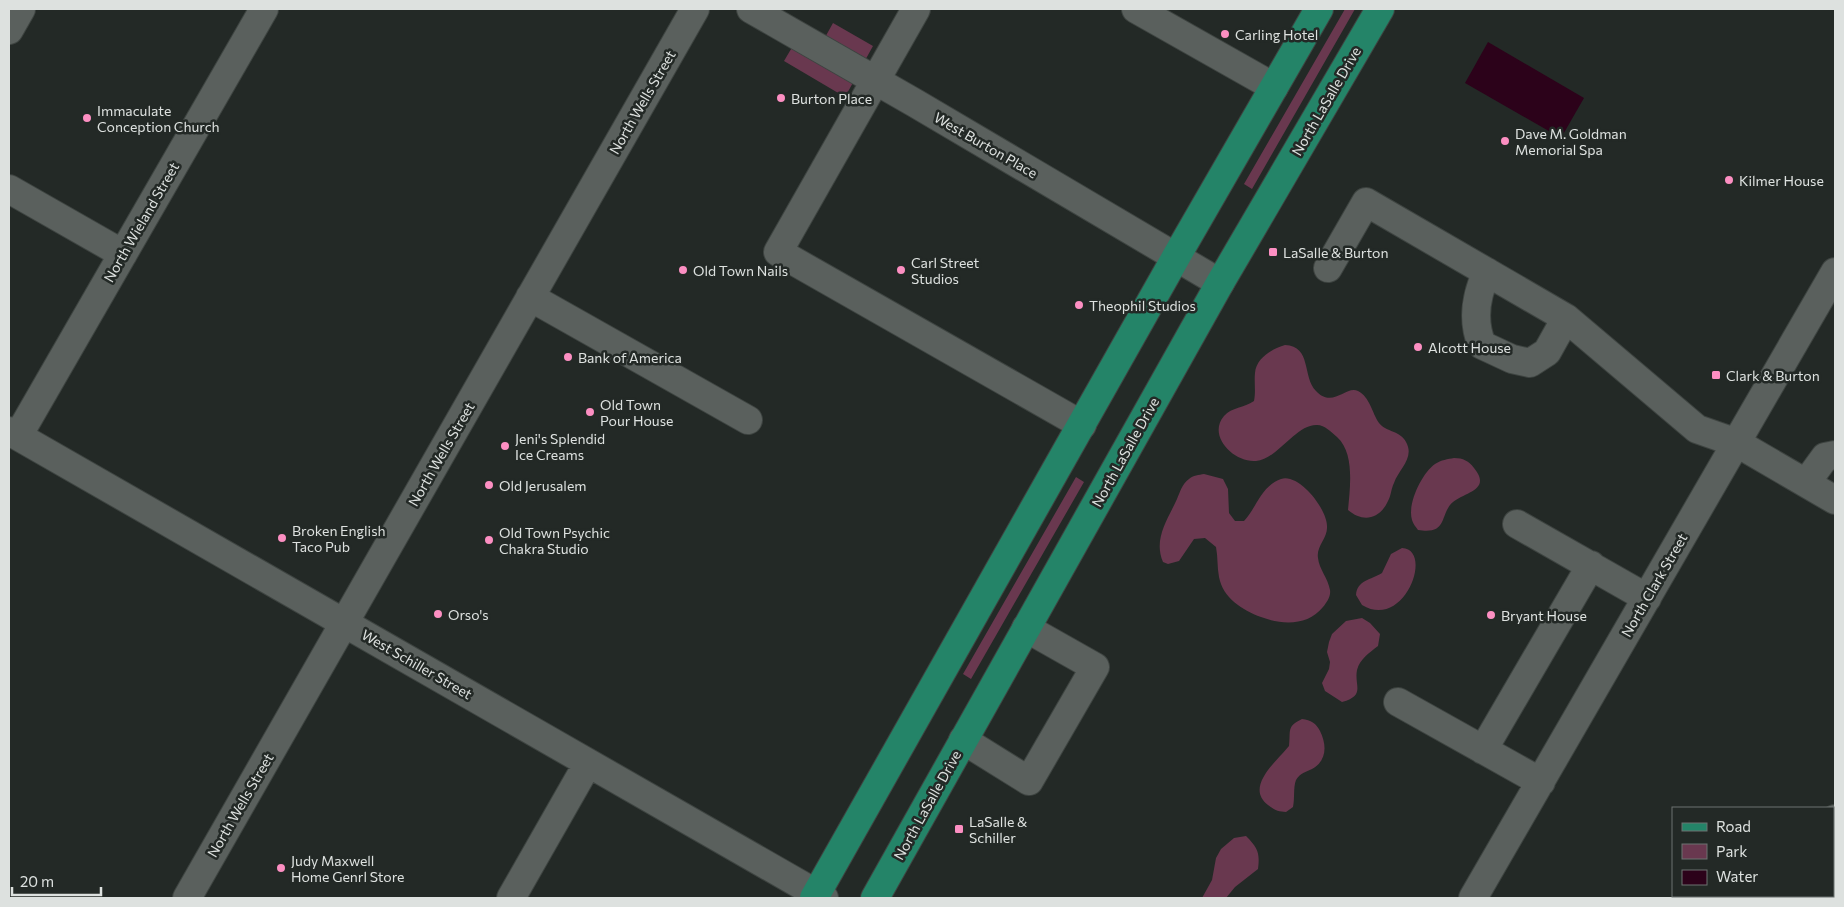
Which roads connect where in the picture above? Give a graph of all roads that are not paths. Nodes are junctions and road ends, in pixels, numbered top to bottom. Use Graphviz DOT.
graph roads {
  1 [pos="21,9"];
  2 [pos="264,9"];
  3 [pos="694,9"];
  4 [pos="751,9"];
  5 [pos="916,9"];
  6 [pos="1136,9"];
  7 [pos="1319,9"];
  8 [pos="1380,9"];
  9 [pos="9,30"];
  10 [pos="875,80"];
  11 [pos="1274,87"];
  12 [pos="9,188"];
  13 [pos="123,254"];
  14 [pos="1176,257"];
  15 [pos="1332,271"];
  16 [pos="1487,272"];
  17 [pos="1835,272"];
  18 [pos="1220,283"];
  19 [pos="530,297"];
  20 [pos="1566,318"];
  21 [pos="748,420"];
  22 [pos="1082,425"];
  23 [pos="13,433"];
  24 [pos="1737,443"];
  25 [pos="1835,455"];
  26 [pos="1806,483"];
  27 [pos="1835,500"];
  28 [pos="1517,524"];
  29 [pos="1591,566"];
  30 [pos="1647,598"];
  31 [pos="344,622"];
  32 [pos="1026,628"];
  33 [pos="1398,702"];
  34 [pos="964,740"];
  35 [pos="1483,750"];
  36 [pos="588,763"];
  37 [pos="1540,782"];
  38 [pos="818,897"];
  39 [pos="188,898"];
  40 [pos="512,898"];
  41 [pos="875,898"];
  42 [pos="1473,898"];
  1 -- 9 [label="street"];
  2 -- 13 [label="street, North Wieland Street"];
  3 -- 19 [label="street, North Wells Street"];
  4 -- 10 [label="street, West Burton Place"];
  5 -- 10 [label="street"];
  6 -- 11 [label="street"];
  7 -- 11 [label="main road"];
  8 -- 18 [label="main road, North LaSalle Drive"];
  10 -- 14 [label="street, West Burton Place"];
  10 -- 22 [label="street"];
  11 -- 14 [label="main road"];
  12 -- 13 [label="street"];
  13 -- 23 [label="street, North Wieland Street"];
  14 -- 18 [label="street, West Burton Place"];
  14 -- 22 [label="main road"];
  15 -- 16 [label="street"];
  16 -- 20 [label="street"];
  16 -- 20 [label="street"];
  17 -- 24 [label="street, North Clark Street"];
  18 -- 32 [label="main road, North LaSalle Drive"];
  19 -- 21 [label="street"];
  19 -- 31 [label="street, North Wells Street"];
  20 -- 24 [label="street"];
  22 -- 38 [label="main road"];
  23 -- 31 [label="street, West Schiller Street"];
  24 -- 26 [label="street"];
  24 -- 30 [label="street, North Clark Street"];
  25 -- 26 [label="street"];
  26 -- 27 [label="street"];
  28 -- 29 [label="street"];
  29 -- 30 [label="street"];
  29 -- 35 [label="street"];
  30 -- 37 [label="street, North Clark Street"];
  31 -- 36 [label="street, West Schiller Street"];
  31 -- 39 [label="street, North Wells Street"];
  32 -- 34 [label="main road, North LaSalle Drive"];
  32 -- 34 [label="street"];
  33 -- 35 [label="street"];
  34 -- 41 [label="main road, North LaSalle Drive"];
  35 -- 37 [label="street"];
  36 -- 38 [label="street, West Schiller Street"];
  36 -- 40 [label="street"];
  37 -- 42 [label="street, North Clark Street"];
}
